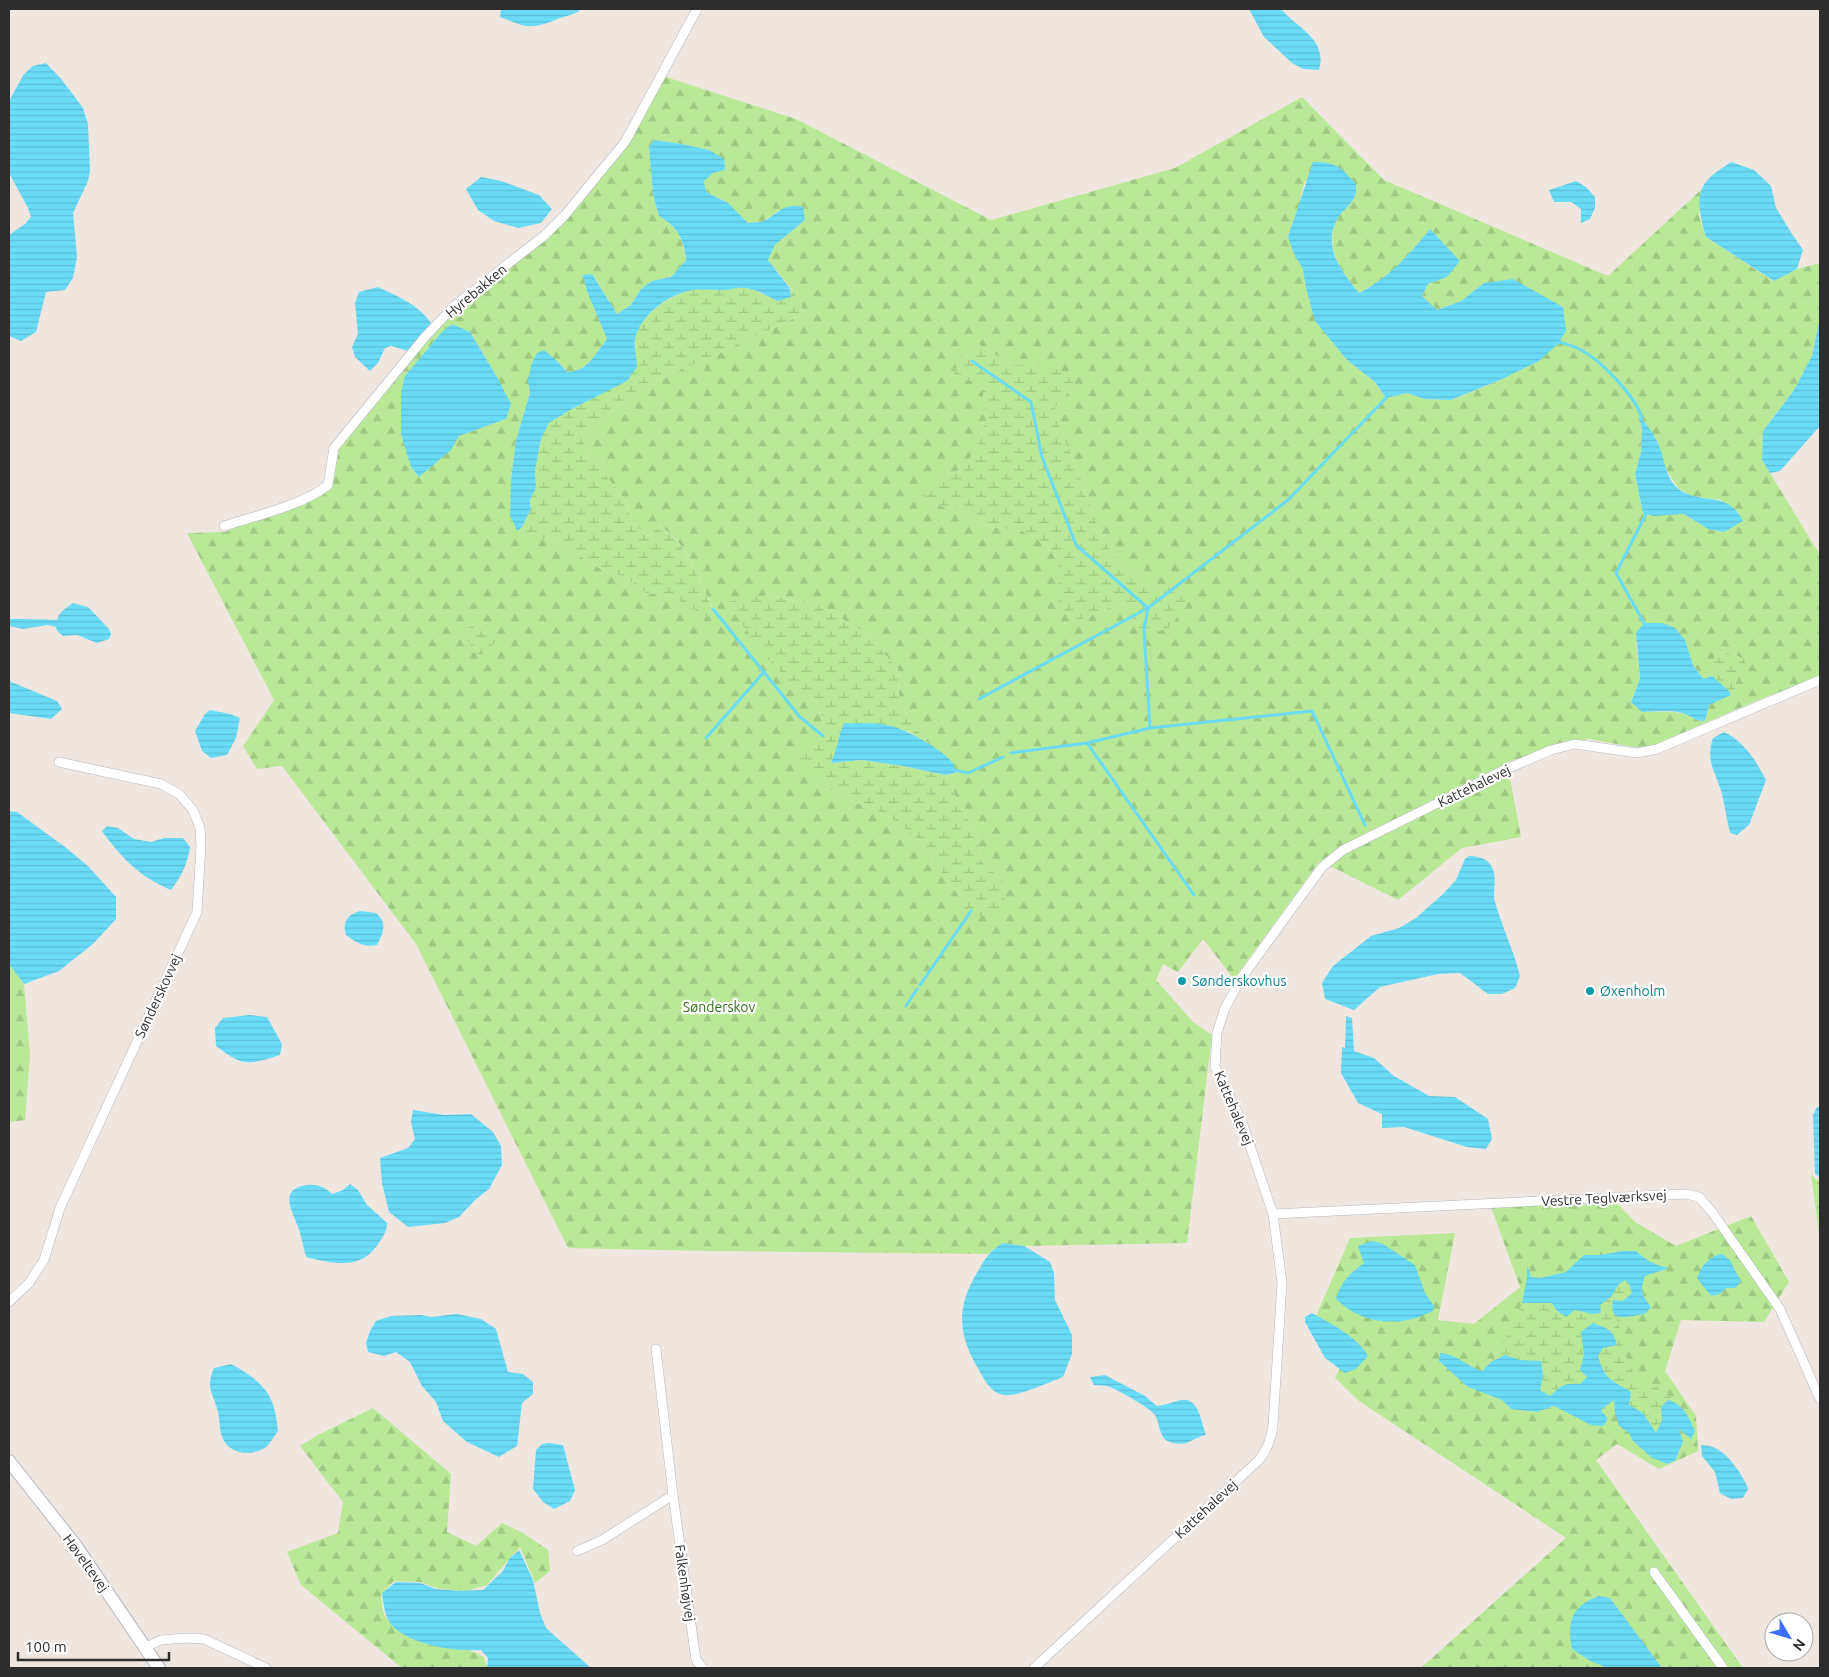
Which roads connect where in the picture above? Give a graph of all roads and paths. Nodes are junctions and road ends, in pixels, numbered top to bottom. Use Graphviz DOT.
graph roads {
  1 [pos="697,9"];
  2 [pos="224,526"];
  3 [pos="1820,680"];
  4 [pos="59,762"];
  5 [pos="1273,1214"];
  6 [pos="9,1302"];
  7 [pos="656,1349"];
  8 [pos="1820,1399"];
  9 [pos="9,1461"];
  10 [pos="673,1494"];
  11 [pos="577,1551"];
  12 [pos="1654,1572"];
  13 [pos="146,1647"];
  14 [pos="159,1668"];
  15 [pos="266,1668"];
  16 [pos="703,1668"];
  17 [pos="1034,1668"];
  18 [pos="1723,1668"];
  1 -- 2 [label="street, Hyrebakken"];
  3 -- 5 [label="street, Kattehalevej"];
  4 -- 6 [label="street, Sønderskovvej"];
  5 -- 8 [label="street, Vestre Teglværksvej"];
  5 -- 17 [label="street, Kattehalevej"];
  7 -- 10 [label="street, Falkenhøjvej"];
  9 -- 13 [label="street, Høveltevej"];
  10 -- 11 [label="street"];
  10 -- 16 [label="street, Falkenhøjvej"];
  12 -- 18 [label="street"];
  13 -- 14 [label="street, Høveltevej"];
  13 -- 15 [label="street"];
}
